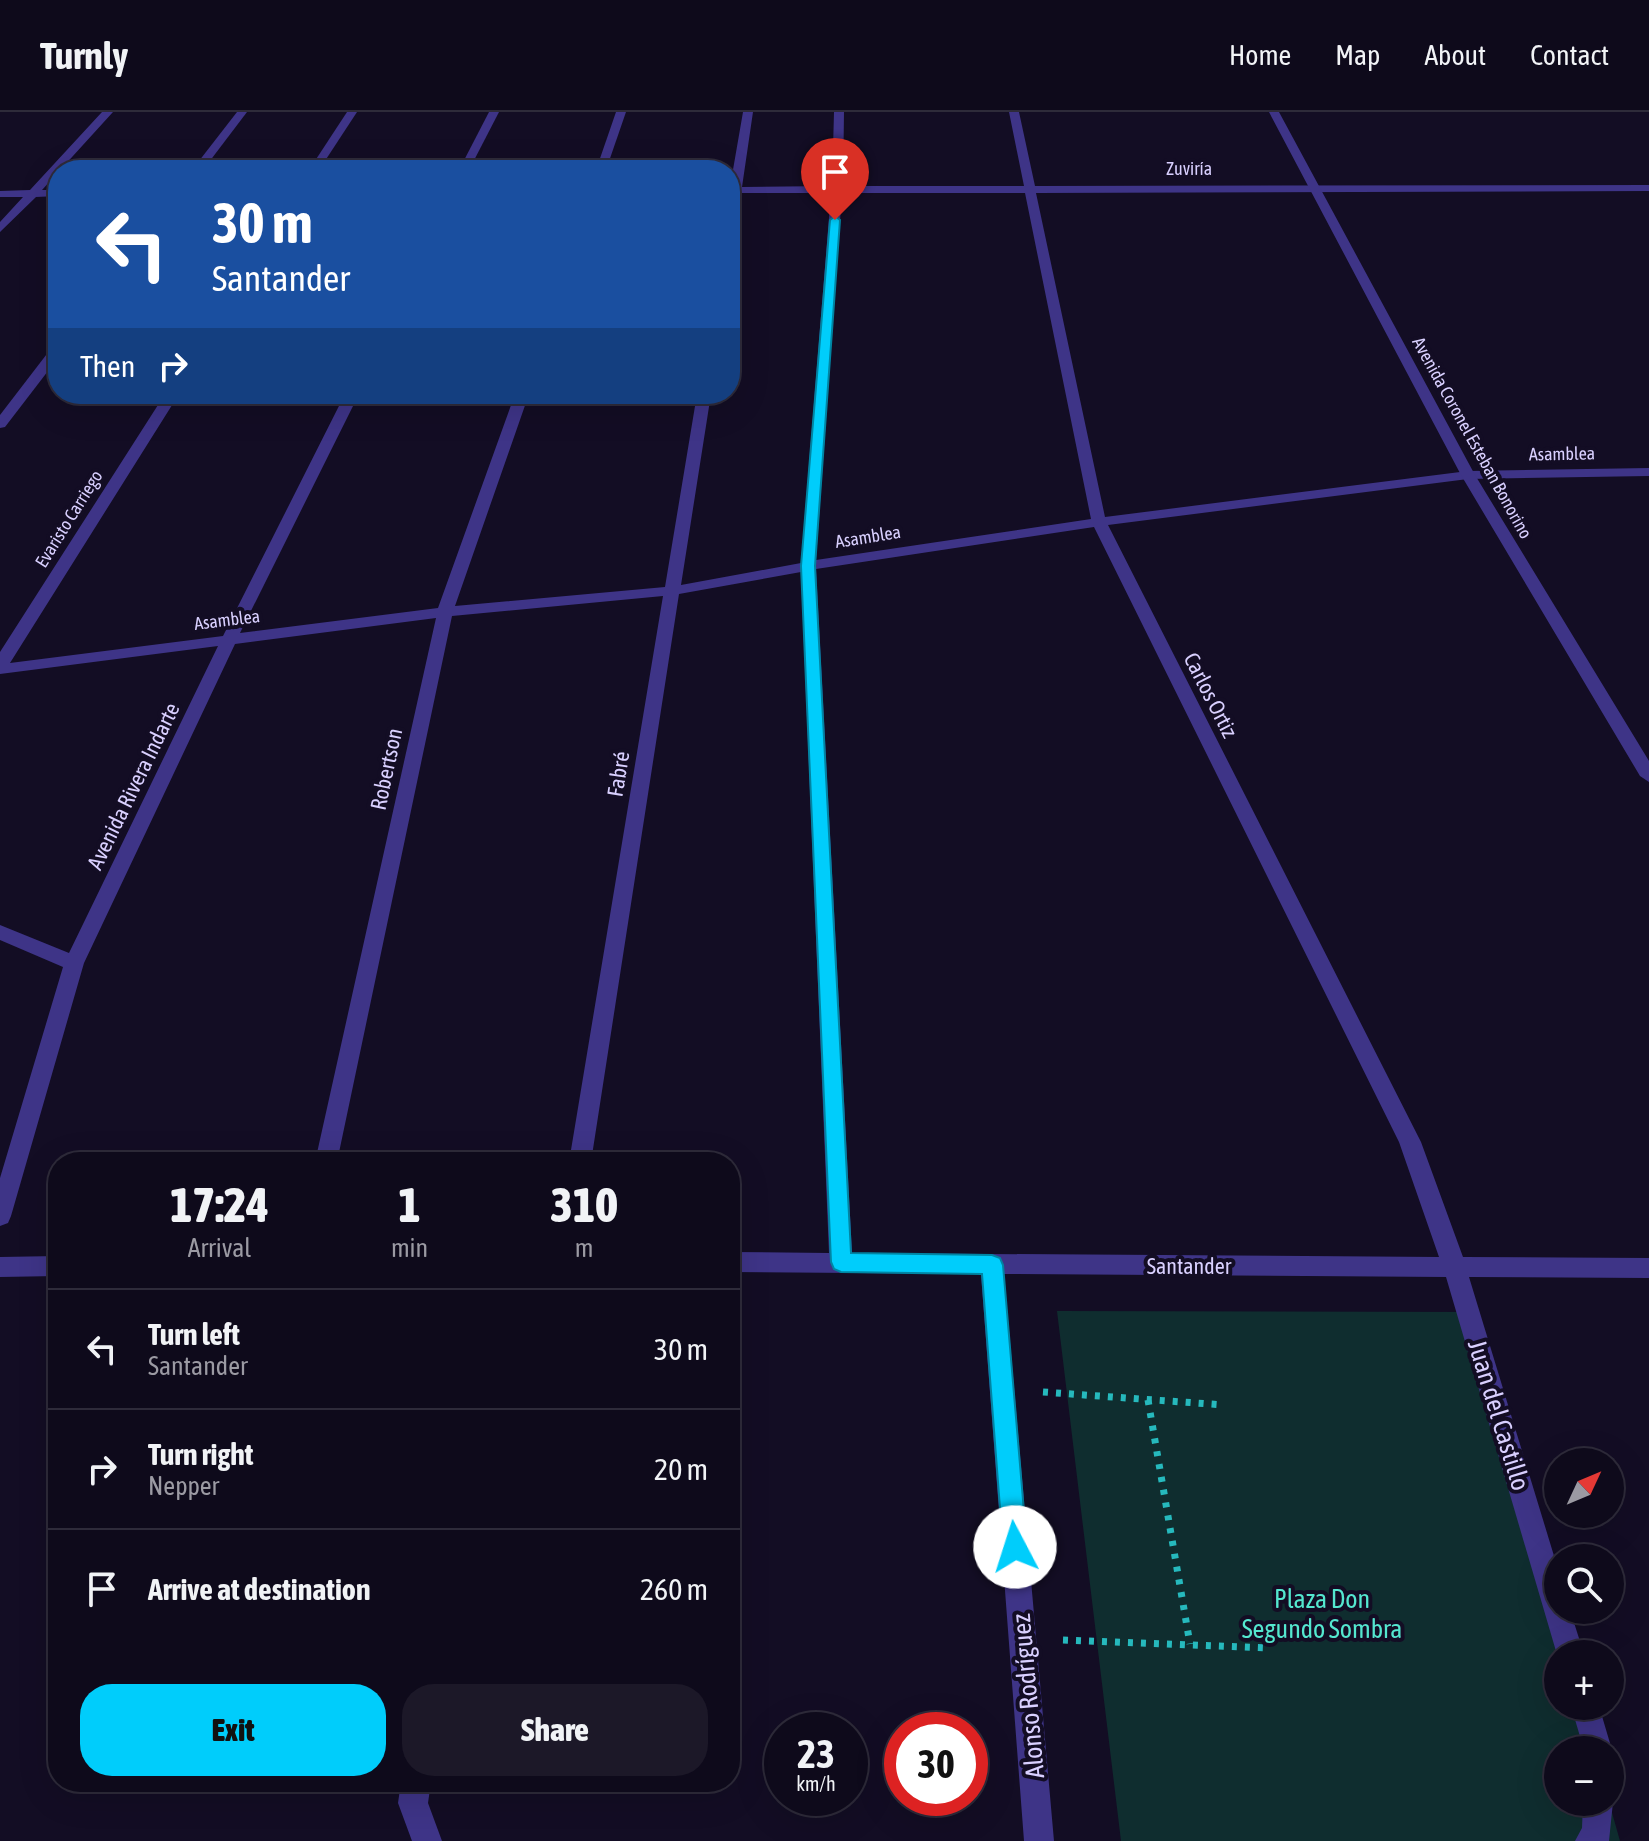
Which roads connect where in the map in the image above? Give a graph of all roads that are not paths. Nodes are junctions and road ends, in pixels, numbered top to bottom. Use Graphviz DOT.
graph roads {
  1 [pos="108,112"];
  2 [pos="242,112"];
  3 [pos="352,112"];
  4 [pos="494,112"];
  5 [pos="621,112"];
  6 [pos="748,112"];
  7 [pos="839,112"];
  8 [pos="1014,112"];
  9 [pos="1274,112"];
  10 [pos="63,160"];
  11 [pos="205,160"];
  12 [pos="321,160"];
  13 [pos="469,160"];
  14 [pos="604,160"];
  15 [pos="739,160"];
  16 [pos="48,176"];
  17 [pos="1315,186"];
  18 [pos="1028,187"];
  19 [pos="837,188"];
  20 [pos="1649,188"];
  21 [pos="740,190"];
  22 [pos="32,193"];
  23 [pos="48,193"];
  24 [pos="0,194"];
  25 [pos="0,229"];
  26 [pos="48,362"];
  27 [pos="166,404"];
  28 [pos="347,404"];
  29 [pos="518,404"];
  30 [pos="702,404"];
  31 [pos="0,424"];
  32 [pos="1649,472"];
  33 [pos="1468,475"];
  34 [pos="1099,522"];
  35 [pos="808,566"];
  36 [pos="672,591"];
  37 [pos="445,612"];
  38 [pos="229,640"];
  39 [pos="0,667"];
  40 [pos="1649,776"];
  41 [pos="0,932"];
  42 [pos="74,963"];
  43 [pos="328,1152"];
  44 [pos="582,1152"];
  45 [pos="0,1216"];
  46 [pos="740,1262"];
  47 [pos="841,1262"];
  48 [pos="992,1265"];
  49 [pos="48,1266"];
  50 [pos="0,1267"];
  51 [pos="1455,1268"];
  52 [pos="1649,1268"];
  53 [pos="1566,1640"];
  54 [pos="415,1792"];
  55 [pos="1596,1816"];
  56 [pos="1594,1838"];
  57 [pos="427,1841"];
  58 [pos="1039,1841"];
  1 -- 10 [label="street"];
  2 -- 11 [label="street"];
  3 -- 12 [label="street"];
  4 -- 13 [label="street"];
  5 -- 14 [label="street"];
  6 -- 15 [label="street"];
  7 -- 19 [label="street"];
  8 -- 18 [label="street, Carlos Ortiz"];
  9 -- 17 [label="street, Avenida Coronel Esteban Bonorino"];
  16 -- 22 [label="street"];
  17 -- 18 [label="street, Zuviría"];
  17 -- 20 [label="street, Zuviría"];
  17 -- 33 [label="street, Avenida Coronel Esteban Bonorino"];
  18 -- 19 [label="street, Zuviría"];
  18 -- 34 [label="street, Carlos Ortiz"];
  19 -- 21 [label="street, Zuviría"];
  19 -- 35 [label="street"];
  22 -- 23 [label="street"];
  22 -- 24 [label="street"];
  22 -- 25 [label="street"];
  26 -- 31 [label="street"];
  27 -- 39 [label="street, Evaristo Carriego"];
  28 -- 38 [label="street, Avenida Rivera Indarte"];
  29 -- 37 [label="street, Robertson"];
  30 -- 36 [label="street, Fabré"];
  32 -- 33 [label="street, Asamblea"];
  33 -- 34 [label="street, Asamblea"];
  33 -- 40 [label="street, Avenida Coronel Esteban Bonorino"];
  34 -- 35 [label="street, Asamblea"];
  34 -- 51 [label="street, Carlos Ortiz"];
  35 -- 36 [label="street, Asamblea"];
  35 -- 47 [label="street"];
  36 -- 37 [label="street, Asamblea"];
  36 -- 44 [label="street, Fabré"];
  37 -- 38 [label="street, Asamblea"];
  37 -- 43 [label="street, Robertson"];
  38 -- 39 [label="street, Asamblea"];
  38 -- 42 [label="street, Avenida Rivera Indarte"];
  41 -- 42 [label="street"];
  42 -- 45 [label="street, Avenida Rivera Indarte"];
  46 -- 47 [label="street, Santander"];
  47 -- 48 [label="street, Santander"];
  48 -- 51 [label="street, Santander"];
  48 -- 58 [label="street, Alonso Rodríguez"];
  49 -- 50 [label="street"];
  51 -- 52 [label="street, Santander"];
  51 -- 53 [label="street, Juan del Castillo"];
  54 -- 57 [label="street"];
  55 -- 56 [label="street"];
}
